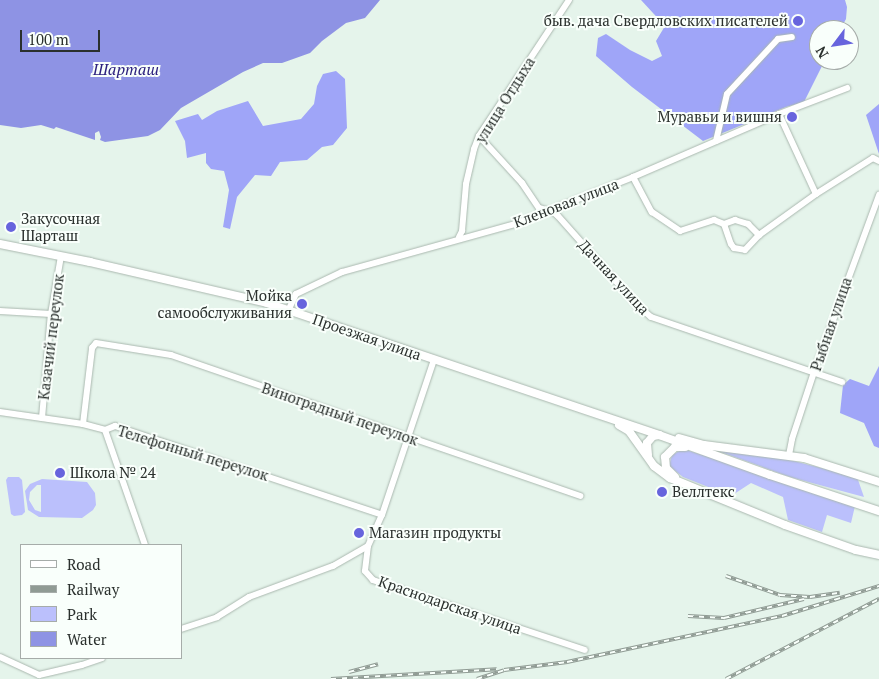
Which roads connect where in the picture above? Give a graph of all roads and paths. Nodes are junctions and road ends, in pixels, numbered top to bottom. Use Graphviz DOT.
graph roads {
  1 [pos="569,0"];
  2 [pos="792,37"];
  3 [pos="847,88"];
  4 [pos="778,114"];
  5 [pos="480,136"];
  6 [pos="716,141"];
  7 [pos="879,161"];
  8 [pos="633,176"];
  9 [pos="816,194"];
  10 [pos="879,196"];
  11 [pos="546,210"];
  12 [pos="724,224"];
  13 [pos="759,235"];
  14 [pos="459,237"];
  15 [pos="0,244"];
  16 [pos="61,256"];
  17 [pos="0,311"];
  18 [pos="288,311"];
  19 [pos="52,314"];
  20 [pos="434,360"];
  21 [pos="814,372"];
  22 [pos="842,382"];
  23 [pos="0,412"];
  24 [pos="42,418"];
  25 [pos="606,418"];
  26 [pos="83,424"];
  27 [pos="104,430"];
  28 [pos="663,436"];
  29 [pos="407,438"];
  30 [pos="698,450"];
  31 [pos="789,455"];
  32 [pos="648,459"];
  33 [pos="879,482"];
  34 [pos="682,483"];
  35 [pos="580,496"];
  36 [pos="879,511"];
  37 [pos="382,515"];
  38 [pos="145,544"];
  39 [pos="368,546"];
  40 [pos="879,555"];
  41 [pos="182,628"];
  42 [pos="586,650"];
  43 [pos="0,657"];
  44 [pos="99,659"];
  1 -- 5 [label="street, улица Отдыха"];
  2 -- 6 [label="street"];
  3 -- 4 [label="street, Кленовая улица"];
  4 -- 6 [label="street, Кленовая улица"];
  4 -- 9 [label="street"];
  5 -- 11 [label="street, Дачная улица"];
  5 -- 14 [label="street, улица Отдыха"];
  6 -- 8 [label="street, Кленовая улица"];
  7 -- 9 [label="street"];
  8 -- 11 [label="street, Кленовая улица"];
  8 -- 12 [label="street"];
  9 -- 13 [label="street"];
  10 -- 21 [label="street, Рыбная улица"];
  11 -- 14 [label="street, Кленовая улица"];
  11 -- 21 [label="street, Дачная улица"];
  12 -- 13 [label="street"];
  12 -- 13 [label="street"];
  14 -- 18 [label="street, Кленовая улица"];
  15 -- 16 [label="main road, Проезжая улица"];
  16 -- 18 [label="main road, Проезжая улица"];
  16 -- 19 [label="street, Казачий переулок"];
  17 -- 19 [label="street"];
  18 -- 20 [label="main road, Проезжая улица"];
  19 -- 24 [label="street, Казачий переулок"];
  20 -- 25 [label="main road, Проезжая улица"];
  20 -- 29 [label="street, Краснодарская улица"];
  21 -- 22 [label="street, Дачная улица"];
  21 -- 31 [label="street, Рыбная улица"];
  23 -- 24 [label="street, Телефонный переулок"];
  24 -- 26 [label="street, Телефонный переулок"];
  25 -- 28 [label="main road, Проезжая улица"];
  25 -- 32 [label="main road"];
  26 -- 27 [label="street, Телефонный переулок"];
  26 -- 29 [label="street, Виноградный переулок"];
  27 -- 37 [label="street, Телефонный переулок"];
  27 -- 38 [label="street"];
  28 -- 30 [label="main road, Проезжая улица"];
  28 -- 31 [label="main road"];
  28 -- 32 [label="main road"];
  29 -- 35 [label="street, Виноградный переулок"];
  29 -- 37 [label="street, Краснодарская улица"];
  30 -- 34 [label="main road"];
  30 -- 36 [label="main road, Проезжая улица"];
  31 -- 33 [label="main road"];
  32 -- 34 [label="main road"];
  34 -- 40 [label="main road"];
  37 -- 39 [label="street, Краснодарская улица"];
  39 -- 41 [label="street"];
  39 -- 42 [label="street, Краснодарская улица"];
  43 -- 44 [label="street"];
}
